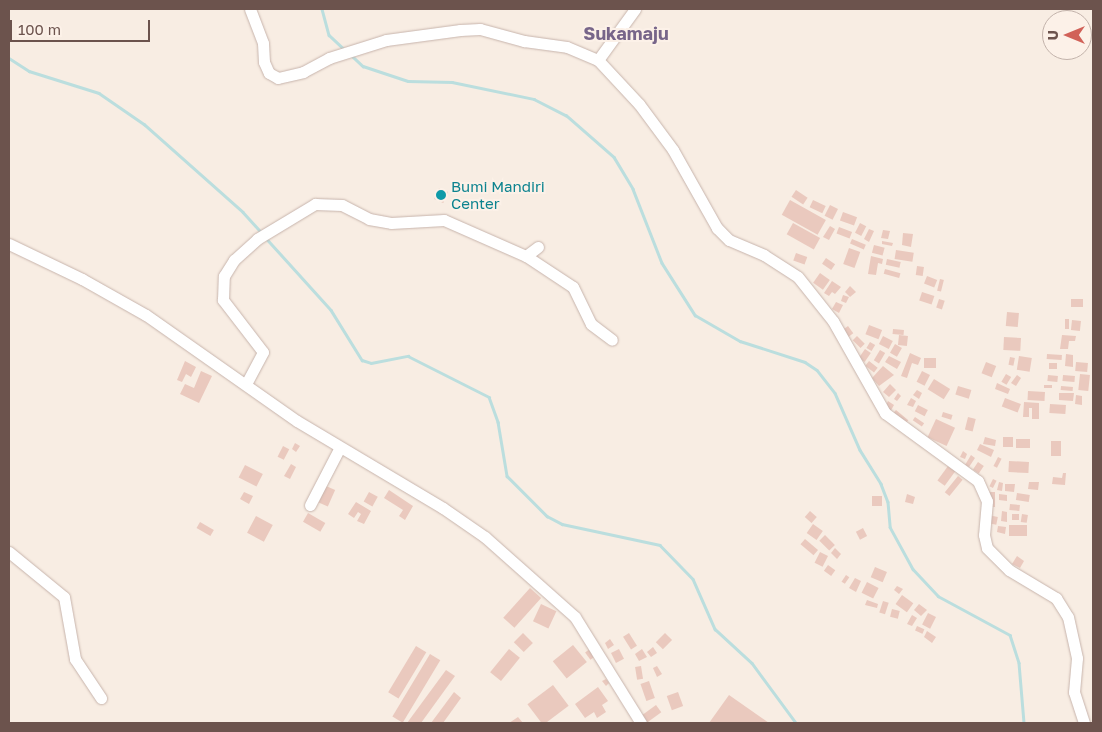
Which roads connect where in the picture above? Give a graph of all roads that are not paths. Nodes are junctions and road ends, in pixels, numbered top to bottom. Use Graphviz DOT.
graph roads {
  1 [pos="250,9"];
  2 [pos="635,9"];
  3 [pos="598,60"];
  4 [pos="9,244"];
  5 [pos="538,247"];
  6 [pos="526,256"];
  7 [pos="612,340"];
  8 [pos="246,384"];
  9 [pos="339,449"];
  10 [pos="310,505"];
  11 [pos="9,552"];
  12 [pos="101,698"];
  13 [pos="641,723"];
  14 [pos="1084,723"];
  1 -- 3 [label="street"];
  2 -- 3 [label="street"];
  3 -- 14 [label="street"];
  4 -- 8 [label="street"];
  5 -- 6 [label="street"];
  6 -- 7 [label="street"];
  6 -- 8 [label="street"];
  8 -- 9 [label="street"];
  9 -- 10 [label="street"];
  9 -- 13 [label="street"];
  11 -- 12 [label="street"];
}
